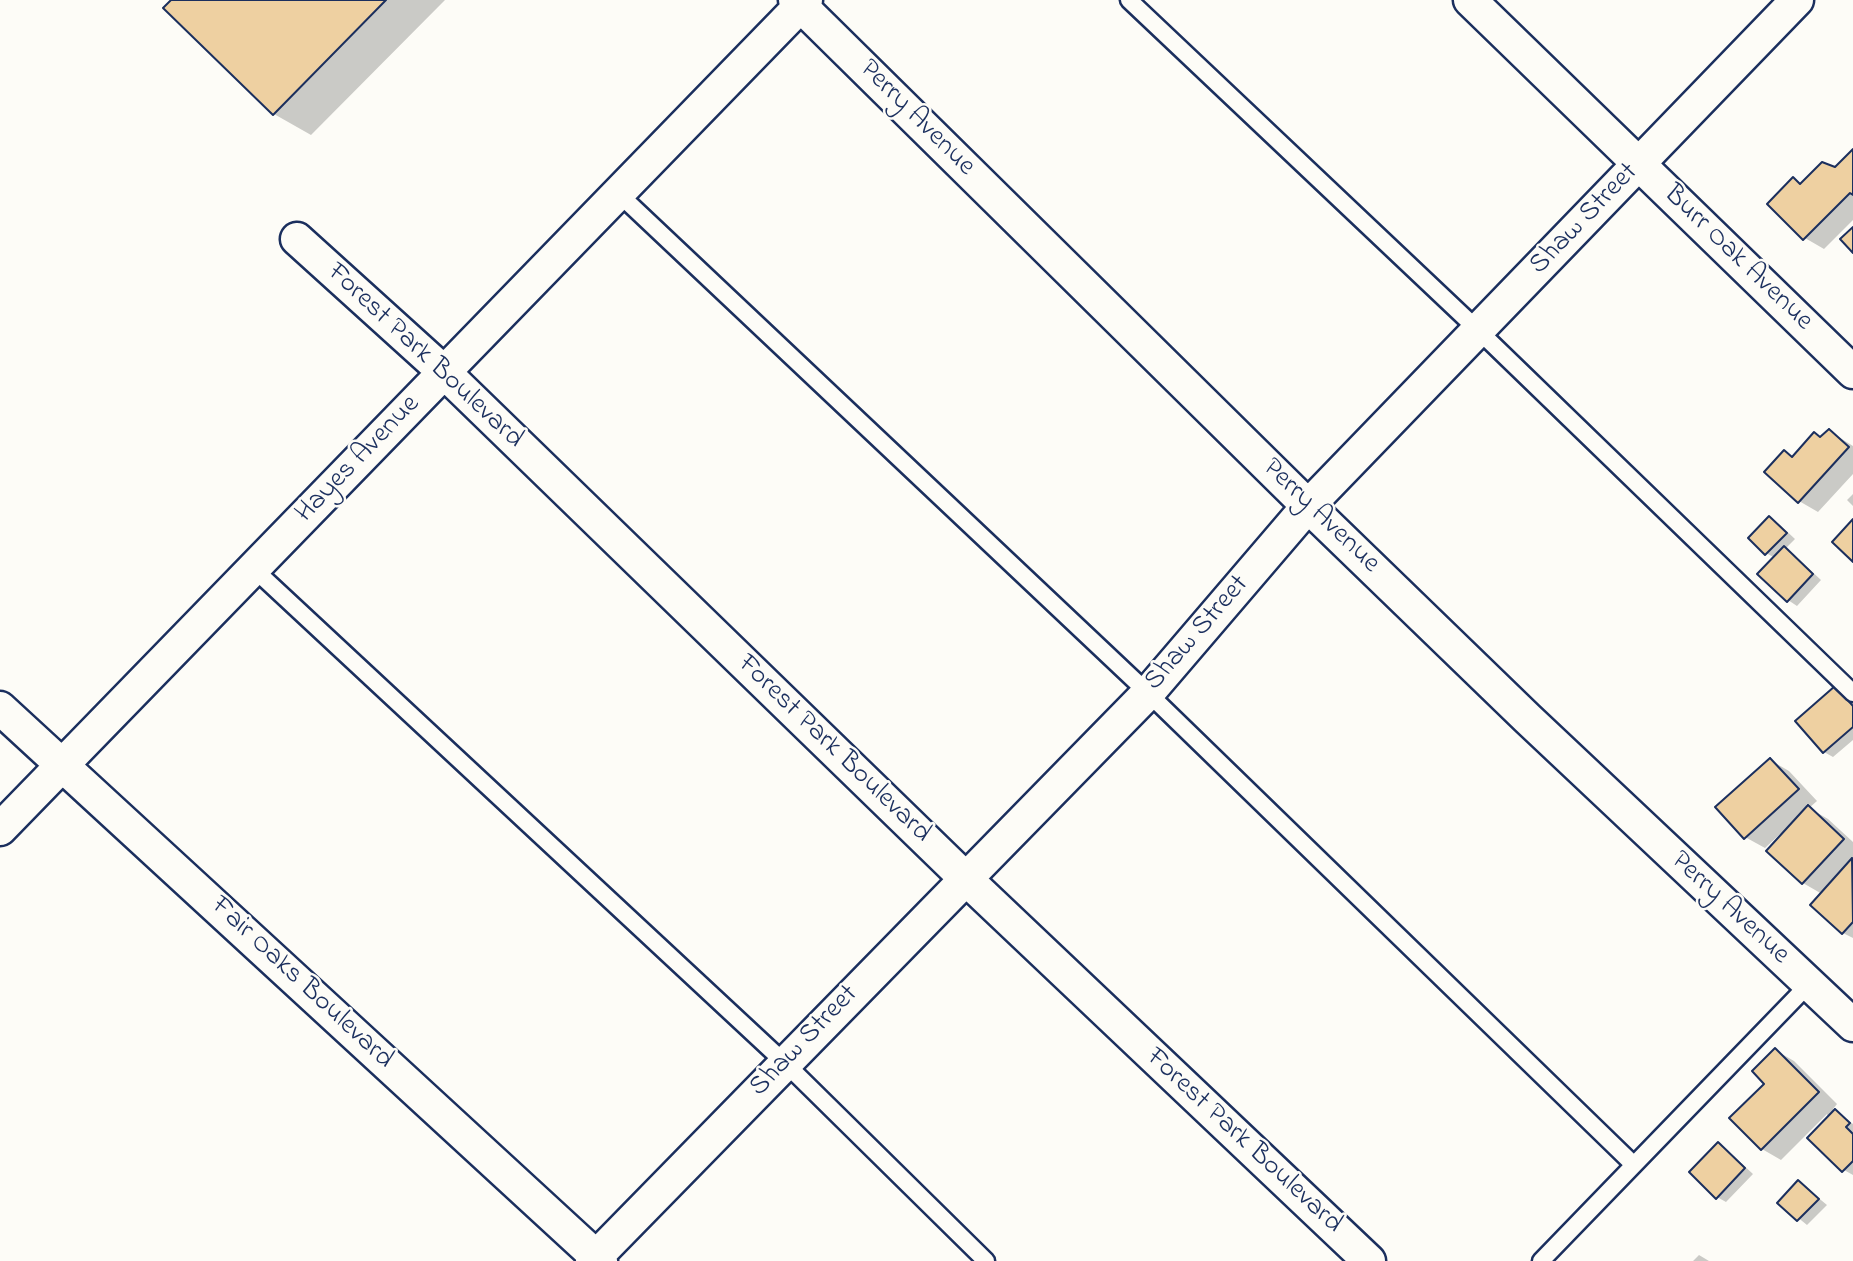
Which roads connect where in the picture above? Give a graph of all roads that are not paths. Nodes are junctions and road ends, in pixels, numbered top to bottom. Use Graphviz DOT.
graph roads {
  1 [pos="1129,0"];
  2 [pos="1470,0"];
  3 [pos="1797,0"];
  4 [pos="801,2"];
  5 [pos="1639,163"];
  6 [pos="618,193"];
  7 [pos="297,239"];
  8 [pos="1479,331"];
  9 [pos="444,372"];
  10 [pos="1853,372"];
  11 [pos="1308,506"];
  12 [pos="254,569"];
  13 [pos="1147,693"];
  14 [pos="1853,693"];
  15 [pos="0,708"];
  16 [pos="64,766"];
  17 [pos="0,829"];
  18 [pos="965,878"];
  19 [pos="1808,984"];
  20 [pos="1853,1026"];
  21 [pos="785,1063"];
  22 [pos="1634,1165"];
  23 [pos="597,1260"];
  24 [pos="986,1261"];
  25 [pos="1369,1261"];
  26 [pos="1541,1261"];
  1 -- 8 [label="lane"];
  2 -- 5 [label="street, Burr Oak Avenue"];
  3 -- 5 [label="street, Shaw Street"];
  4 -- 6 [label="street, Hayes Avenue"];
  4 -- 11 [label="street, Perry Avenue"];
  5 -- 8 [label="street, Shaw Street"];
  5 -- 10 [label="street, Burr Oak Avenue"];
  6 -- 9 [label="street, Hayes Avenue"];
  6 -- 13 [label="lane"];
  7 -- 9 [label="street, Forest Park Boulevard"];
  8 -- 11 [label="street, Shaw Street"];
  8 -- 14 [label="lane"];
  9 -- 12 [label="street, Hayes Avenue"];
  9 -- 18 [label="street, Forest Park Boulevard"];
  11 -- 13 [label="street, Shaw Street"];
  11 -- 19 [label="street, Perry Avenue"];
  12 -- 16 [label="street, Hayes Avenue"];
  12 -- 21 [label="lane"];
  13 -- 18 [label="street, Shaw Street"];
  13 -- 22 [label="lane"];
  15 -- 16 [label="street, Fair Oaks Boulevard"];
  16 -- 17 [label="street, Hayes Avenue"];
  16 -- 23 [label="street, Fair Oaks Boulevard"];
  18 -- 21 [label="street, Shaw Street"];
  18 -- 25 [label="street, Forest Park Boulevard"];
  19 -- 20 [label="street, Perry Avenue"];
  19 -- 22 [label="lane"];
  21 -- 23 [label="street, Shaw Street"];
  21 -- 24 [label="lane"];
  22 -- 26 [label="lane"];
}
